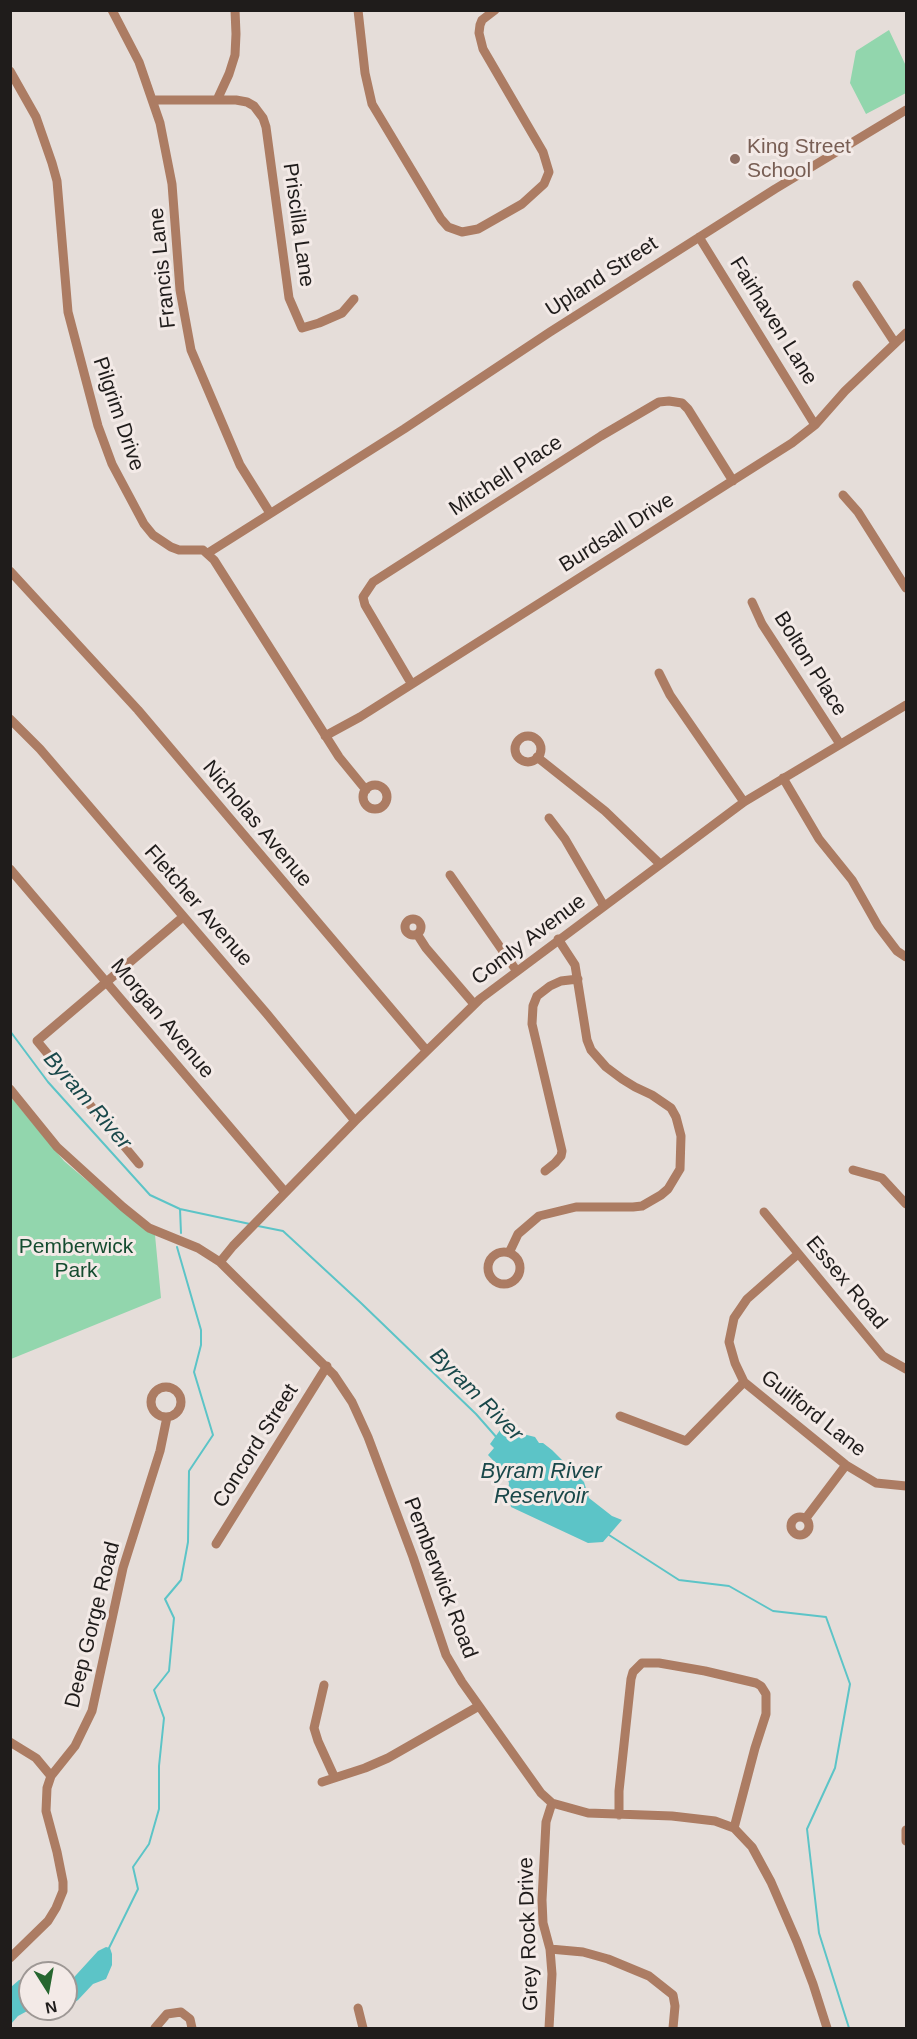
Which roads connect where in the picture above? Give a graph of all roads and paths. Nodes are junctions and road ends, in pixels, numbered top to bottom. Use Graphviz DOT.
graph roads {
  1 [pos="112,10"];
  2 [pos="235,10"];
  3 [pos="358,10"];
  4 [pos="495,10"];
  5 [pos="10,71"];
  6 [pos="154,100"];
  7 [pos="217,100"];
  8 [pos="906,110"];
  9 [pos="699,237"];
  10 [pos="857,285"];
  11 [pos="354,299"];
  12 [pos="906,333"];
  13 [pos="895,343"];
  14 [pos="815,425"];
  15 [pos="733,481"];
  16 [pos="843,495"];
  17 [pos="270,513"];
  18 [pos="208,553"];
  19 [pos="10,571"];
  20 [pos="906,588"];
  21 [pos="752,602"];
  22 [pos="659,673"];
  23 [pos="411,683"];
  24 [pos="906,705"];
  25 [pos="10,719"];
  26 [pos="325,736"];
  27 [pos="840,744"];
  28 [pos="537,757"];
  29 [pos="783,778"];
  30 [pos="366,790"];
  31 [pos="744,802"];
  32 [pos="549,818"];
  33 [pos="660,864"];
  34 [pos="10,869"];
  35 [pos="450,875"];
  36 [pos="604,906"];
  37 [pos="183,917"];
  38 [pos="417,934"];
  39 [pos="558,939"];
  40 [pos="906,957"];
  41 [pos="516,970"];
  42 [pos="578,979"];
  43 [pos="108,982"];
  44 [pos="474,1004"];
  45 [pos="426,1050"];
  46 [pos="10,1089"];
  47 [pos="355,1121"];
  48 [pos="139,1164"];
  49 [pos="853,1170"];
  50 [pos="544,1172"];
  51 [pos="285,1192"];
  52 [pos="906,1204"];
  53 [pos="764,1212"];
  54 [pos="509,1253"];
  55 [pos="798,1254"];
  56 [pos="220,1262"];
  57 [pos="327,1366"];
  58 [pos="906,1369"];
  59 [pos="744,1382"];
  60 [pos="621,1416"];
  61 [pos="167,1417"];
  62 [pos="846,1465"];
  63 [pos="906,1486"];
  64 [pos="806,1518"];
  65 [pos="216,1544"];
  66 [pos="324,1685"];
  67 [pos="479,1706"];
  68 [pos="10,1742"];
  69 [pos="51,1776"];
  70 [pos="334,1776"];
  71 [pos="322,1782"];
  72 [pos="552,1803"];
  73 [pos="619,1815"];
  74 [pos="734,1828"];
  75 [pos="906,1830"];
  76 [pos="906,1841"];
  77 [pos="550,1949"];
  78 [pos="10,1958"];
  79 [pos="358,2008"];
  80 [pos="155,2028"];
  81 [pos="192,2028"];
  82 [pos="363,2028"];
  83 [pos="549,2028"];
  84 [pos="673,2028"];
  85 [pos="827,2028"];
  1 -- 6 [label="street, Francis Lane"];
  2 -- 7 [label="street"];
  3 -- 4 [label="street"];
  5 -- 18 [label="street, Pilgrim Drive"];
  6 -- 7 [label="street"];
  6 -- 17 [label="street, Francis Lane"];
  7 -- 11 [label="street, Priscilla Lane"];
  8 -- 9 [label="street, Upland Street"];
  9 -- 14 [label="street, Fairhaven Lane"];
  9 -- 17 [label="street, Upland Street"];
  10 -- 13 [label="street"];
  12 -- 13 [label="street, Burdsall Drive"];
  13 -- 14 [label="street, Burdsall Drive"];
  14 -- 15 [label="street, Burdsall Drive"];
  15 -- 23 [label="street, Burdsall Drive"];
  15 -- 23 [label="street, Mitchell Place"];
  16 -- 20 [label="street"];
  17 -- 18 [label="street, Upland Street"];
  18 -- 26 [label="street"];
  19 -- 45 [label="street, Nicholas Avenue"];
  21 -- 27 [label="street, Bolton Place"];
  22 -- 31 [label="street"];
  23 -- 26 [label="street, Burdsall Drive"];
  24 -- 27 [label="street, Comly Avenue"];
  25 -- 37 [label="street, Fletcher Avenue"];
  26 -- 30 [label="street"];
  27 -- 29 [label="street, Comly Avenue"];
  28 -- 33 [label="street"];
  29 -- 31 [label="street, Comly Avenue"];
  29 -- 40 [label="street"];
  31 -- 33 [label="street, Comly Avenue"];
  32 -- 36 [label="street"];
  33 -- 36 [label="street, Comly Avenue"];
  34 -- 43 [label="street, Morgan Avenue"];
  35 -- 41 [label="street"];
  36 -- 39 [label="street, Comly Avenue"];
  37 -- 43 [label="street"];
  37 -- 47 [label="street, Fletcher Avenue"];
  38 -- 44 [label="street"];
  39 -- 41 [label="street, Comly Avenue"];
  39 -- 42 [label="street"];
  41 -- 44 [label="street, Comly Avenue"];
  42 -- 50 [label="street"];
  42 -- 54 [label="street"];
  43 -- 48 [label="street"];
  43 -- 51 [label="street, Morgan Avenue"];
  44 -- 45 [label="street, Comly Avenue"];
  45 -- 47 [label="street, Comly Avenue"];
  46 -- 56 [label="street, Pemberwick Road"];
  47 -- 51 [label="street, Comly Avenue"];
  49 -- 52 [label="street"];
  51 -- 56 [label="street, Comly Avenue"];
  53 -- 55 [label="street, Essex Road"];
  55 -- 58 [label="street, Essex Road"];
  55 -- 59 [label="street, Guilford Lane"];
  56 -- 57 [label="street, Pemberwick Road"];
  57 -- 65 [label="street, Concord Street"];
  57 -- 67 [label="street, Pemberwick Road"];
  59 -- 60 [label="street"];
  59 -- 62 [label="street, Guilford Lane"];
  61 -- 69 [label="street, Deep Gorge Road"];
  62 -- 63 [label="street, Guilford Lane"];
  62 -- 64 [label="street"];
  66 -- 70 [label="street"];
  67 -- 70 [label="street"];
  67 -- 72 [label="street, Pemberwick Road"];
  68 -- 69 [label="street"];
  69 -- 78 [label="street, Deep Gorge Road"];
  70 -- 71 [label="street"];
  72 -- 73 [label="street, Pemberwick Road"];
  72 -- 77 [label="street, Grey Rock Drive"];
  73 -- 74 [label="street, Pemberwick Road"];
  73 -- 74 [label="street"];
  74 -- 85 [label="street"];
  75 -- 76 [label="street"];
  77 -- 83 [label="street, Grey Rock Drive"];
  77 -- 84 [label="street"];
  79 -- 82 [label="street"];
  80 -- 81 [label="street"];
}
